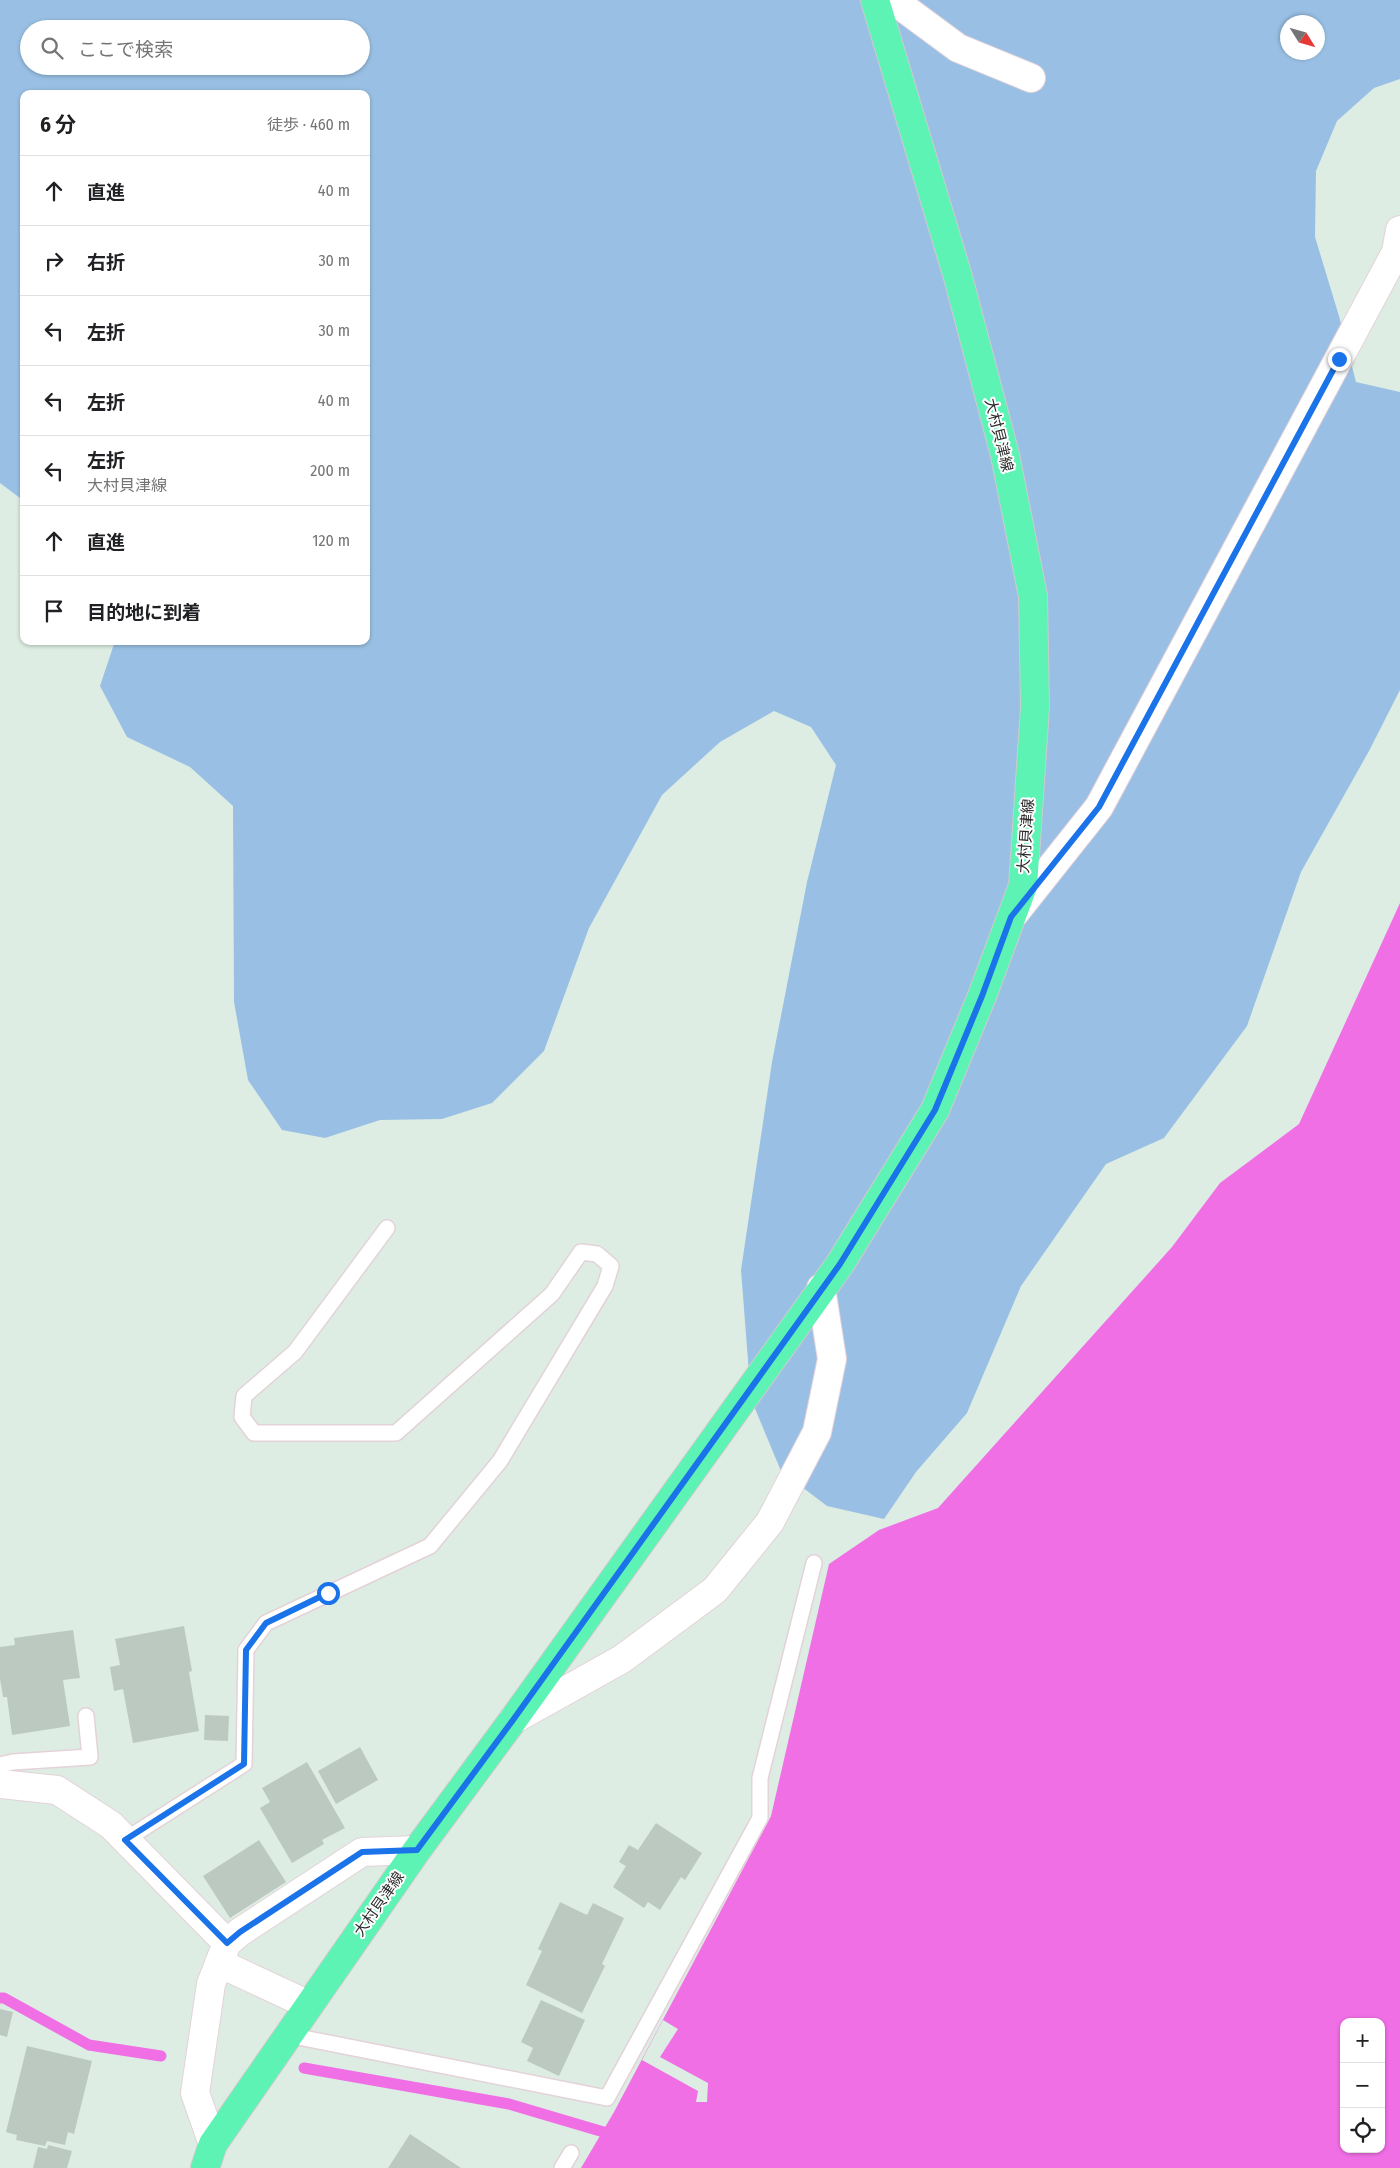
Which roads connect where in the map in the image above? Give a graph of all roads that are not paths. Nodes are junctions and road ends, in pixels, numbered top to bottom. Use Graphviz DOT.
graph roads {
  1 [pos="875,0"];
  2 [pos="892,0"];
  3 [pos="1031,78"];
  4 [pos="1400,230"];
  5 [pos="1011,917"];
  6 [pos="387,1228"];
  7 [pos="821,1288"];
  8 [pos="814,1563"];
  9 [pos="86,1716"];
  10 [pos="513,1720"];
  11 [pos="0,1765"];
  12 [pos="0,1784"];
  13 [pos="125,1840"];
  14 [pos="417,1850"];
  15 [pos="223,1953"];
  16 [pos="309,2005"];
  17 [pos="288,2035"];
  18 [pos="571,2153"];
  19 [pos="209,2156"];
  20 [pos="562,2168"];
  1 -- 5 [label="main road, 大村貝津線"];
  2 -- 3 [label="street"];
  4 -- 5 [label="street"];
  5 -- 7 [label="main road, 大村貝津線"];
  6 -- 13 [label="lane"];
  7 -- 10 [label="main road, 大村貝津線"];
  7 -- 10 [label="street"];
  8 -- 17 [label="lane"];
  9 -- 11 [label="lane"];
  10 -- 14 [label="main road, 大村貝津線"];
  12 -- 13 [label="street"];
  13 -- 15 [label="street"];
  14 -- 15 [label="street"];
  14 -- 16 [label="main road, 大村貝津線"];
  15 -- 16 [label="street"];
  15 -- 19 [label="street"];
  16 -- 17 [label="main road, 大村貝津線"];
  17 -- 19 [label="main road, 大村貝津線"];
  18 -- 20 [label="lane"];
}
